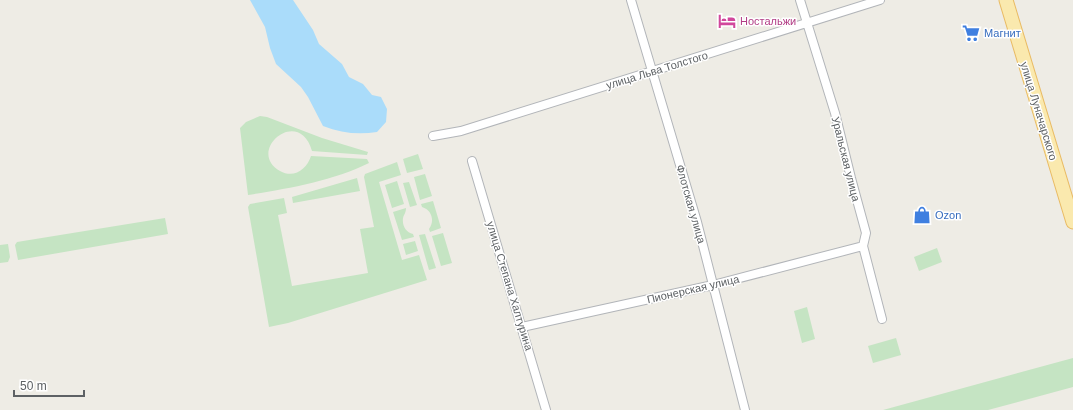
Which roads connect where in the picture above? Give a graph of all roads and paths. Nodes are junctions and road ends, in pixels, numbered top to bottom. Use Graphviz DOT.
graph roads {
  1 [pos="631,0"];
  2 [pos="800,0"];
  3 [pos="880,0"];
  4 [pos="1006,0"];
  5 [pos="808,23"];
  6 [pos="652,71"];
  7 [pos="433,136"];
  8 [pos="472,162"];
  9 [pos="1073,222"];
  10 [pos="863,246"];
  11 [pos="713,285"];
  12 [pos="882,319"];
  13 [pos="522,327"];
  14 [pos="546,410"];
  15 [pos="745,410"];
  1 -- 6 [label="street, Флотская улица"];
  2 -- 5 [label="street, Уральская улица"];
  3 -- 5 [label="street, улица Льва Толстого"];
  4 -- 9 [label="main road, улица Луначарского"];
  5 -- 6 [label="street, улица Льва Толстого"];
  5 -- 10 [label="street, Уральская улица"];
  6 -- 7 [label="street, улица Льва Толстого"];
  6 -- 11 [label="street, Флотская улица"];
  8 -- 13 [label="street, улица Степана Халтурина"];
  10 -- 11 [label="street, Пионерская улица"];
  10 -- 12 [label="street, Уральская улица"];
  11 -- 13 [label="street, Пионерская улица"];
  11 -- 15 [label="street, Флотская улица"];
  13 -- 14 [label="street, улица Степана Халтурина"];
}
